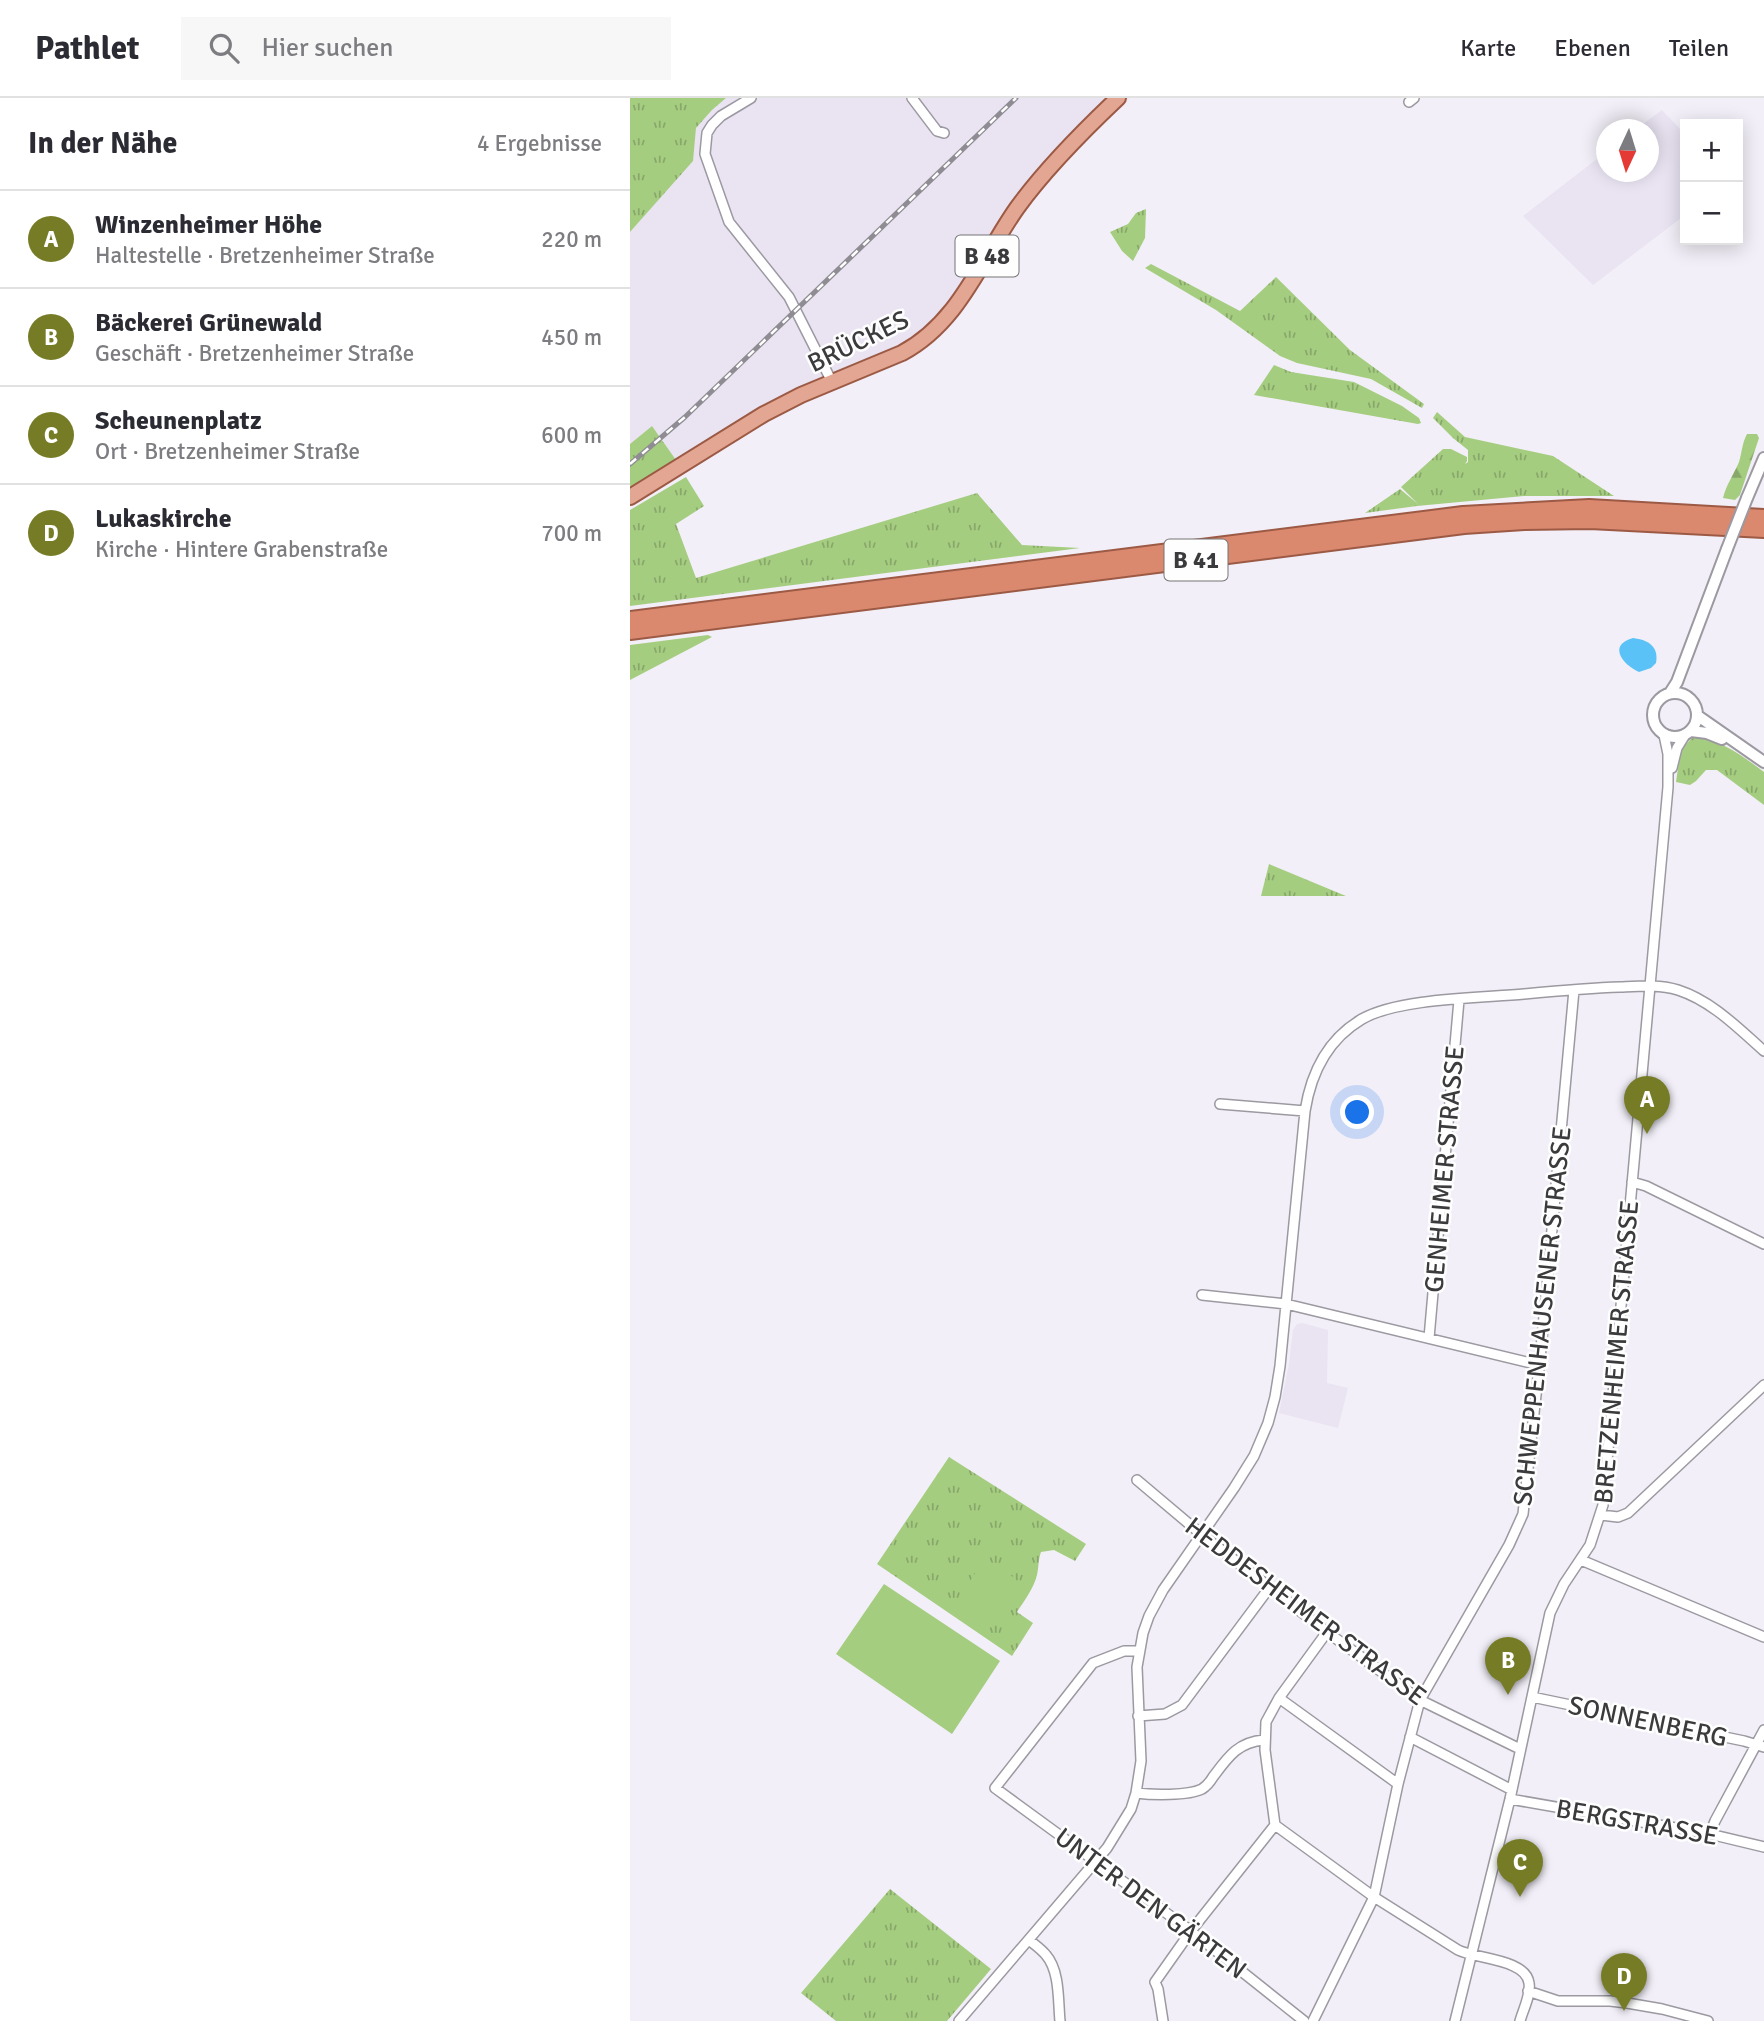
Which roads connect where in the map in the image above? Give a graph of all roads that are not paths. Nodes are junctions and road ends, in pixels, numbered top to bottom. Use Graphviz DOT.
graph roads {
  1 [pos="751,98"];
  2 [pos="912,98"];
  3 [pos="1118,98"];
  4 [pos="944,133"];
  5 [pos="832,382"];
  6 [pos="1763,460"];
  7 [pos="630,496"];
  8 [pos="1764,517"];
  9 [pos="1764,530"];
  10 [pos="630,619"];
  11 [pos="630,632"];
  12 [pos="1687,654"];
  13 [pos="1670,693"];
  14 [pos="1687,696"];
  15 [pos="1698,716"];
  16 [pos="1688,733"];
  17 [pos="1664,735"];
  18 [pos="1748,751"];
  19 [pos="1764,762"];
  20 [pos="1668,787"];
  21 [pos="1651,985"];
  22 [pos="1574,990"];
  23 [pos="1459,1000"];
  24 [pos="1764,1051"];
  25 [pos="1220,1104"];
  26 [pos="1305,1111"];
  27 [pos="1632,1182"];
  28 [pos="1764,1244"];
  29 [pos="1202,1296"];
  30 [pos="1286,1304"];
  31 [pos="1429,1338"];
  32 [pos="1539,1365"];
  33 [pos="1764,1385"];
  34 [pos="1137,1480"];
  35 [pos="1601,1515"];
  36 [pos="1201,1534"];
  37 [pos="1581,1560"];
  38 [pos="1270,1587"];
  39 [pos="1326,1632"];
  40 [pos="1764,1637"];
  41 [pos="1139,1651"];
  42 [pos="1532,1697"];
  43 [pos="1279,1698"];
  44 [pos="1420,1700"];
  45 [pos="1138,1716"];
  46 [pos="1764,1731"];
  47 [pos="1410,1737"];
  48 [pos="1264,1740"];
  49 [pos="1760,1745"];
  50 [pos="1520,1749"];
  51 [pos="1398,1784"];
  52 [pos="1136,1793"];
  53 [pos="1511,1794"];
  54 [pos="1275,1825"];
  55 [pos="1710,1834"];
  56 [pos="1764,1847"];
  57 [pos="1096,1861"];
  58 [pos="1374,1897"];
  59 [pos="1191,1931"];
  60 [pos="1029,1940"];
  61 [pos="1471,1956"];
  62 [pos="1528,1991"];
  63 [pos="1315,2018"];
  64 [pos="959,2021"];
  65 [pos="1060,2021"];
  66 [pos="1163,2021"];
  67 [pos="1304,2021"];
  68 [pos="1455,2021"];
  69 [pos="1520,2021"];
  70 [pos="1708,2021"];
  1 -- 5 [label="street"];
  2 -- 4 [label="street"];
  3 -- 5 [label="main road, BRÜCKES / B 48"];
  5 -- 7 [label="main road, BRÜCKES / B 48"];
  6 -- 12 [label="street, bridge"];
  8 -- 10 [label="highway, B 41"];
  9 -- 11 [label="highway, B 41"];
  12 -- 13 [label="street"];
  12 -- 14 [label="street"];
  13 -- 14 [label="street"];
  13 -- 17 [label="street"];
  14 -- 15 [label="street"];
  15 -- 16 [label="street"];
  15 -- 18 [label="street"];
  16 -- 17 [label="street"];
  16 -- 18 [label="street"];
  16 -- 20 [label="street, BRETZENHEIMER STRASSE"];
  17 -- 20 [label="street, BRETZENHEIMER STRASSE"];
  18 -- 19 [label="street"];
  20 -- 21 [label="street, BRETZENHEIMER STRASSE"];
  21 -- 22 [label="street"];
  21 -- 24 [label="street"];
  21 -- 27 [label="street, BRETZENHEIMER STRASSE"];
  22 -- 23 [label="street"];
  22 -- 32 [label="street, SCHWEPPENHAUSENER STRASSE"];
  23 -- 26 [label="street"];
  23 -- 31 [label="street, GENHEIMER STRASSE"];
  25 -- 26 [label="street"];
  26 -- 30 [label="street"];
  27 -- 28 [label="street"];
  27 -- 35 [label="street, BRETZENHEIMER STRASSE"];
  29 -- 30 [label="street"];
  30 -- 31 [label="street"];
  30 -- 36 [label="street"];
  31 -- 32 [label="street"];
  32 -- 44 [label="street, SCHWEPPENHAUSENER STRASSE"];
  33 -- 35 [label="street"];
  34 -- 36 [label="street, HEDDESHEIMER STRASSE"];
  35 -- 37 [label="street, BRETZENHEIMER STRASSE"];
  36 -- 38 [label="street, HEDDESHEIMER STRASSE"];
  36 -- 41 [label="street"];
  37 -- 40 [label="street"];
  37 -- 42 [label="street, BRETZENHEIMER STRASSE"];
  38 -- 39 [label="street, HEDDESHEIMER STRASSE"];
  38 -- 45 [label="street"];
  39 -- 43 [label="street"];
  39 -- 44 [label="street, HEDDESHEIMER STRASSE"];
  41 -- 45 [label="street"];
  41 -- 57 [label="street, UNTER DEN GÄRTEN"];
  42 -- 49 [label="street, SONNENBERG"];
  42 -- 50 [label="street, BRETZENHEIMER STRASSE"];
  43 -- 48 [label="street"];
  43 -- 51 [label="street"];
  44 -- 47 [label="street, SCHWEPPENHAUSENER STRASSE"];
  44 -- 50 [label="street, HEDDESHEIMER STRASSE"];
  45 -- 52 [label="street"];
  46 -- 49 [label="street"];
  47 -- 51 [label="street, SCHWEPPENHAUSENER STRASSE"];
  47 -- 53 [label="street, BERGSTRASSE"];
  48 -- 52 [label="street"];
  48 -- 54 [label="street"];
  49 -- 55 [label="street"];
  50 -- 53 [label="street, BRETZENHEIMER STRASSE"];
  51 -- 58 [label="street, SCHWEPPENHAUSENER STRASSE"];
  52 -- 57 [label="street"];
  53 -- 55 [label="street, BERGSTRASSE"];
  53 -- 61 [label="street, BRETZENHEIMER STRASSE"];
  54 -- 58 [label="street"];
  54 -- 59 [label="street"];
  55 -- 56 [label="street, BERGSTRASSE"];
  57 -- 59 [label="street, UNTER DEN GÄRTEN"];
  57 -- 60 [label="street"];
  58 -- 61 [label="street"];
  58 -- 63 [label="street, SCHWEPPENHAUSENER STRASSE"];
  59 -- 66 [label="street"];
  59 -- 67 [label="street, UNTER DEN GÄRTEN"];
  60 -- 64 [label="street"];
  60 -- 65 [label="street"];
  61 -- 62 [label="street"];
  61 -- 68 [label="street, BRETZENHEIMER STRASSE"];
  62 -- 69 [label="street"];
  62 -- 70 [label="street"];
}
